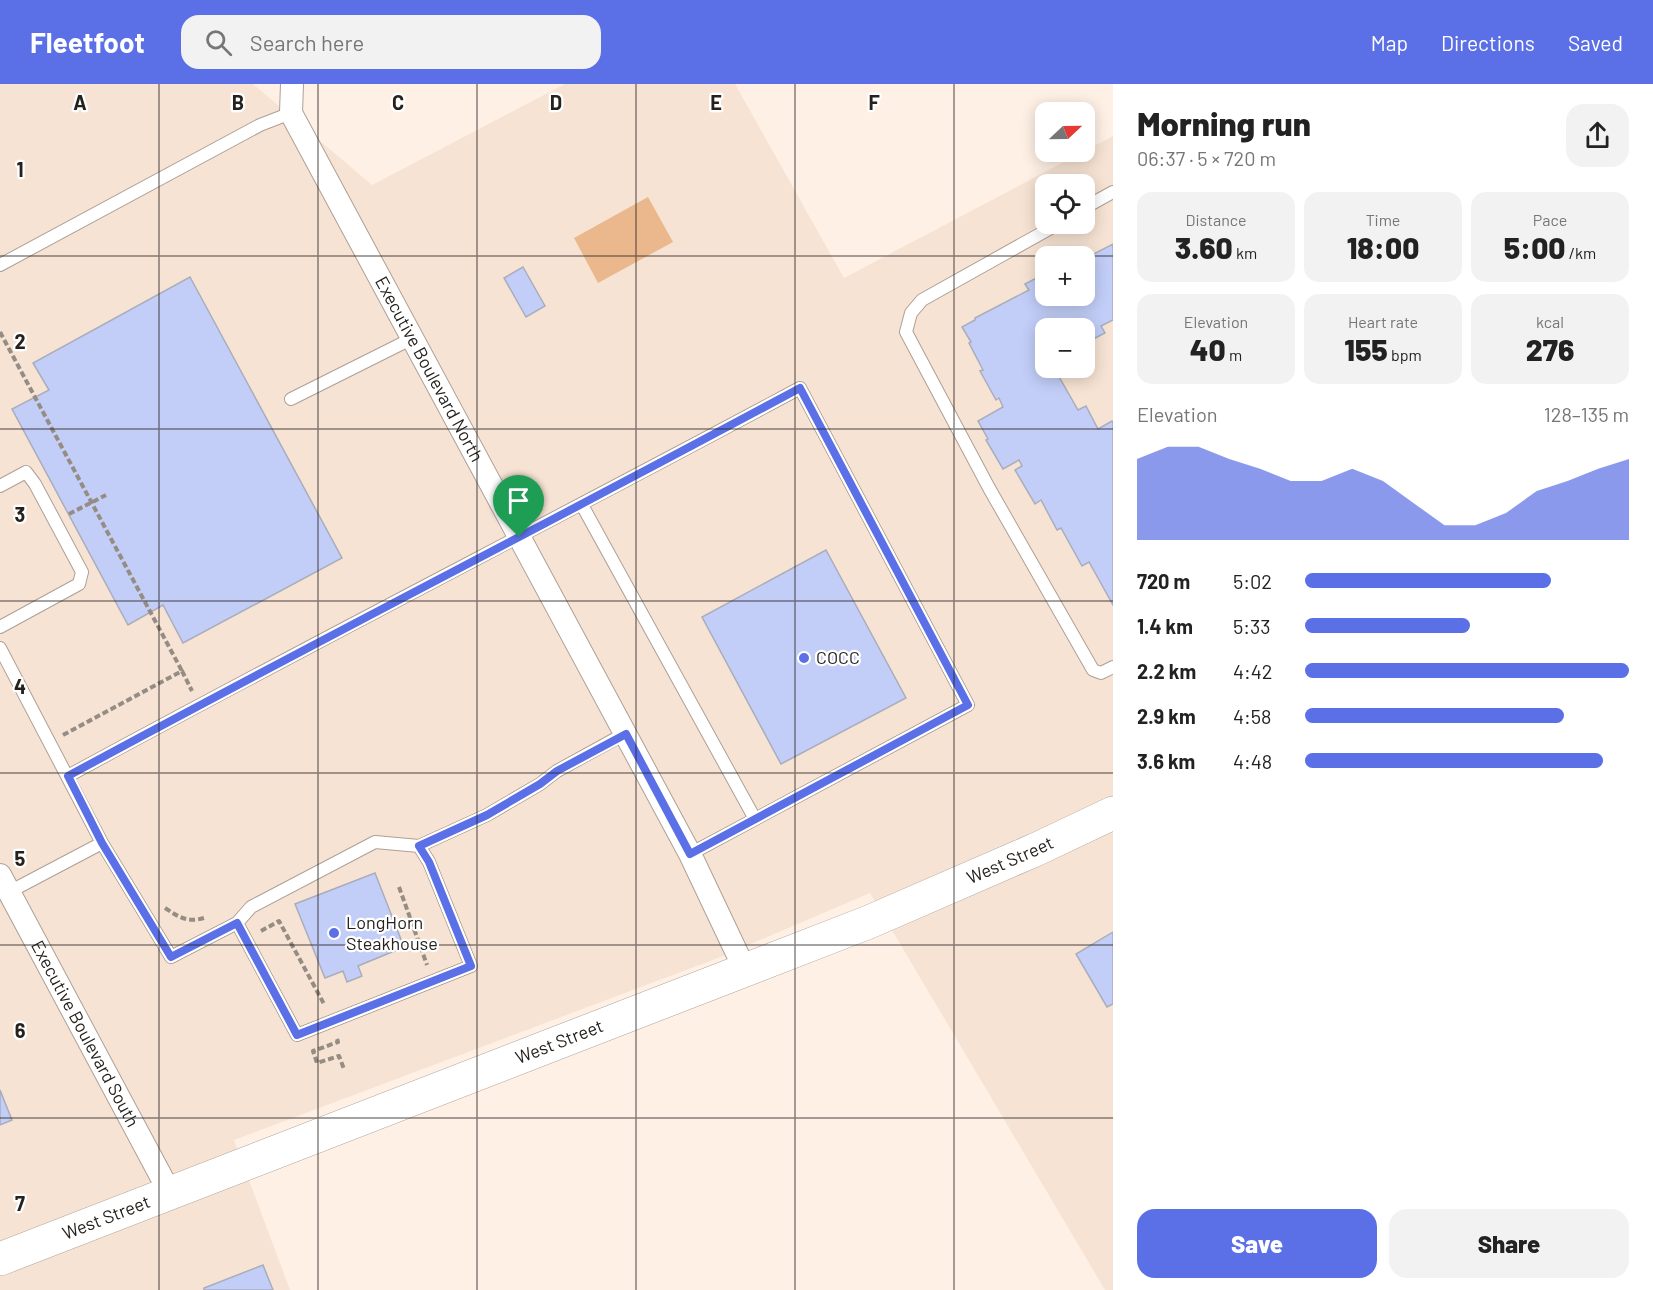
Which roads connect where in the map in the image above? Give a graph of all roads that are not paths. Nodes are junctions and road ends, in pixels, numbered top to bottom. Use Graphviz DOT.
graph roads {
  1 [pos="292,84"];
  2 [pos="291,113"];
  3 [pos="1113,192"];
  4 [pos="1095,202"];
  5 [pos="1040,234"];
  6 [pos="0,265"];
  7 [pos="411,339"];
  8 [pos="291,399"];
  9 [pos="0,486"];
  10 [pos="582,505"];
  11 [pos="519,537"];
  12 [pos="0,627"];
  13 [pos="0,648"];
  14 [pos="1113,667"];
  15 [pos="626,734"];
  16 [pos="68,776"];
  17 [pos="1113,813"];
  18 [pos="754,819"];
  19 [pos="102,843"];
  20 [pos="419,846"];
  21 [pos="690,854"];
  22 [pos="5,884"];
  23 [pos="237,923"];
  24 [pos="745,970"];
  25 [pos="170,1193"];
  26 [pos="0,1258"];
  1 -- 2 [label="street, Executive Boulevard North"];
  2 -- 6 [label="lane"];
  2 -- 7 [label="street, Executive Boulevard North"];
  3 -- 4 [label="lane"];
  5 -- 14 [label="lane"];
  7 -- 8 [label="lane"];
  7 -- 11 [label="street, Executive Boulevard North"];
  9 -- 12 [label="lane"];
  10 -- 11 [label="lane"];
  10 -- 18 [label="lane"];
  10 -- 18 [label="lane"];
  11 -- 15 [label="street, Executive Boulevard North"];
  11 -- 16 [label="lane"];
  13 -- 16 [label="lane"];
  15 -- 20 [label="lane"];
  15 -- 21 [label="street, Executive Boulevard North"];
  16 -- 19 [label="lane"];
  17 -- 24 [label="main road, West Street"];
  18 -- 21 [label="lane"];
  19 -- 22 [label="lane"];
  19 -- 23 [label="lane"];
  20 -- 23 [label="lane"];
  20 -- 23 [label="lane"];
  21 -- 24 [label="street, Executive Boulevard North"];
  22 -- 25 [label="street, Executive Boulevard South"];
  24 -- 25 [label="main road, West Street"];
  25 -- 26 [label="main road, West Street"];
}
